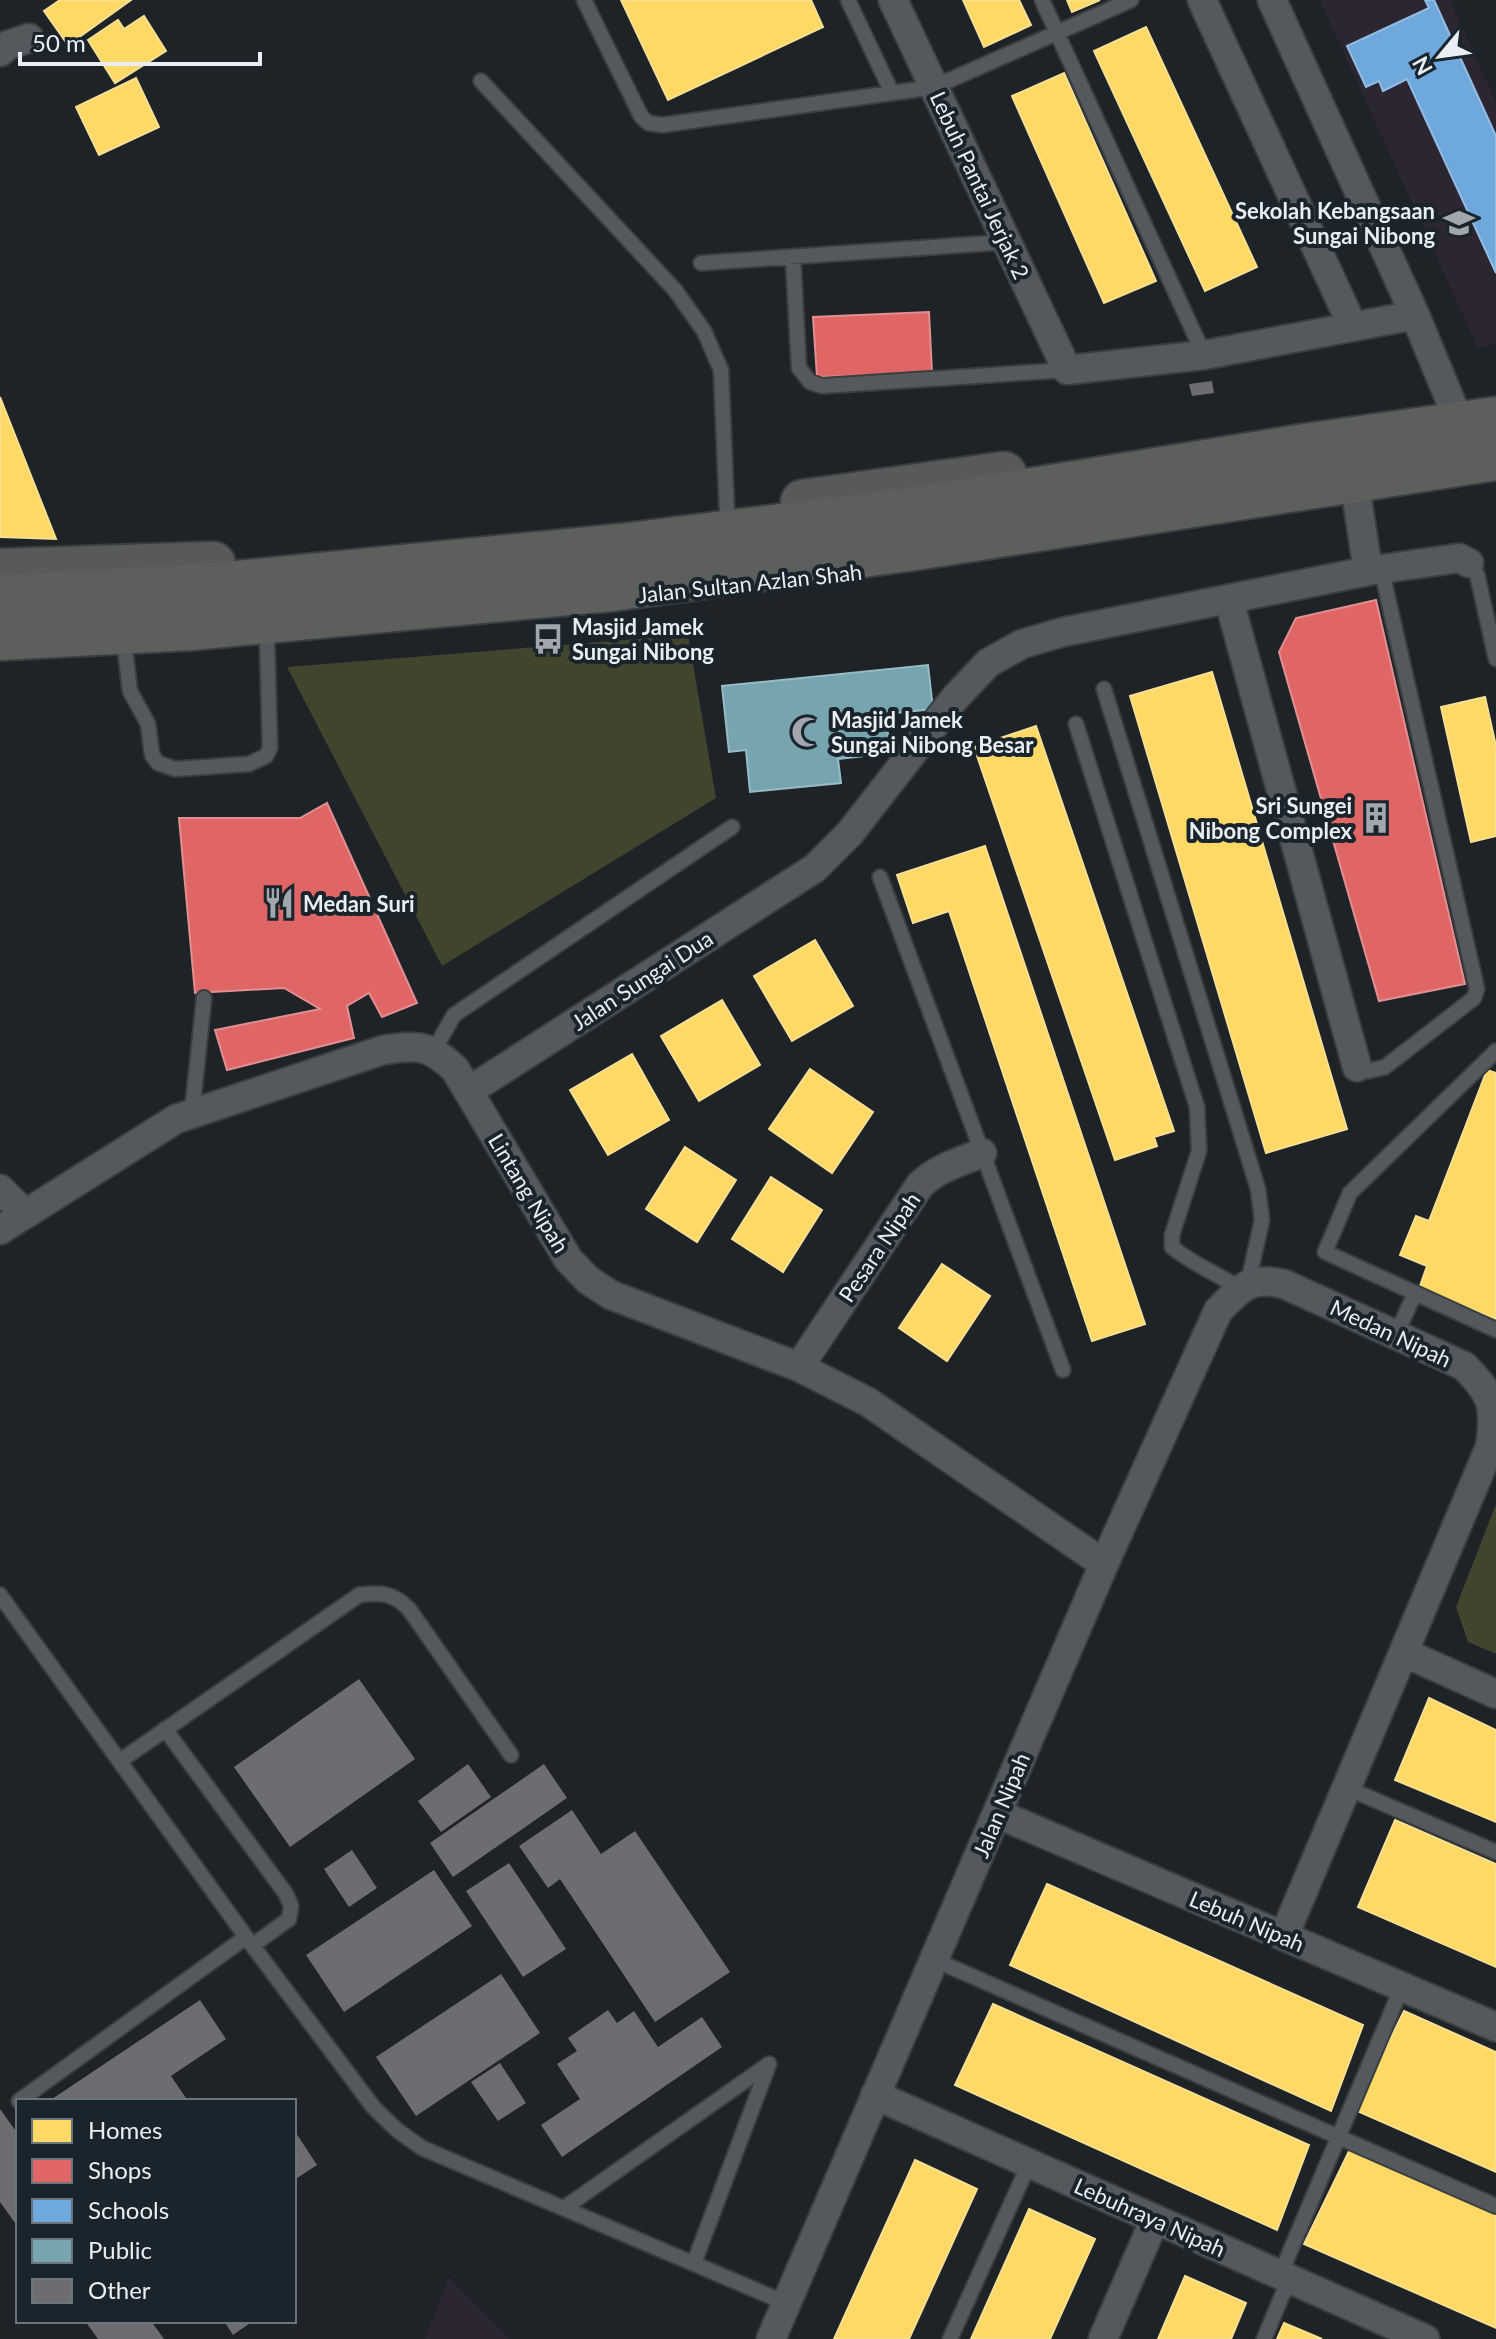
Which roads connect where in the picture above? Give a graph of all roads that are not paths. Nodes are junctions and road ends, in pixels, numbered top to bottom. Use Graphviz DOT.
graph roads {
  1 [pos="584,0"];
  2 [pos="848,0"];
  3 [pos="893,0"];
  4 [pos="1042,0"];
  5 [pos="1131,0"];
  6 [pos="1202,0"];
  7 [pos="1272,0"];
  8 [pos="1057,33"];
  9 [pos="29,38"];
  10 [pos="0,52"];
  11 [pos="481,81"];
  12 [pos="934,87"];
  13 [pos="892,93"];
  14 [pos="1007,242"];
  15 [pos="793,258"];
  16 [pos="701,263"];
  17 [pos="1415,315"];
  18 [pos="1353,327"];
  19 [pos="1204,355"];
  20 [pos="1067,370"];
  21 [pos="1496,404"];
  22 [pos="1453,407"];
  23 [pos="1496,419"];
  24 [pos="1496,458"];
  25 [pos="1496,470"];
  26 [pos="1356,492"];
  27 [pos="727,513"];
  28 [pos="1469,563"];
  29 [pos="1374,570"];
  30 [pos="0,571"];
  31 [pos="0,597"];
  32 [pos="1229,600"];
  33 [pos="0,638"];
  34 [pos="267,638"];
  35 [pos="125,649"];
  36 [pos="0,659"];
  37 [pos="1496,659"];
  38 [pos="1104,689"];
  39 [pos="1076,724"];
  40 [pos="732,827"];
  41 [pos="880,877"];
  42 [pos="204,998"];
  43 [pos="434,1050"];
  44 [pos="1496,1051"];
  45 [pos="1357,1067"];
  46 [pos="469,1091"];
  47 [pos="192,1113"];
  48 [pos="982,1153"];
  49 [pos="0,1189"];
  50 [pos="25,1214"];
  51 [pos="0,1230"];
  52 [pos="1244,1286"];
  53 [pos="1414,1295"];
  54 [pos="1496,1330"];
  55 [pos="1396,1335"];
  56 [pos="799,1367"];
  57 [pos="1063,1370"];
  58 [pos="1104,1564"];
  59 [pos="0,1595"];
  60 [pos="1405,1653"];
  61 [pos="1496,1694"];
  62 [pos="165,1729"];
  63 [pos="511,1755"];
  64 [pos="120,1761"];
  65 [pos="1347,1788"];
  66 [pos="998,1814"];
  67 [pos="1496,1852"];
  68 [pos="1284,1936"];
  69 [pos="250,1941"];
  70 [pos="935,1960"];
  71 [pos="1402,1987"];
  72 [pos="1496,2027"];
  73 [pos="875,2095"];
  74 [pos="21,2099"];
  75 [pos="1338,2137"];
  76 [pos="1029,2164"];
  77 [pos="1496,2206"];
  78 [pos="564,2208"];
  79 [pos="1155,2219"];
  80 [pos="694,2263"];
  81 [pos="1285,2277"];
  82 [pos="786,2303"];
  83 [pos="771,2339"];
  84 [pos="950,2339"];
  85 [pos="1103,2339"];
  86 [pos="1264,2339"];
  87 [pos="1424,2339"];
  1 -- 13 [label="lane"];
  2 -- 13 [label="lane"];
  3 -- 12 [label="street, Lebuh Pantai Jerjak 2"];
  4 -- 8 [label="lane"];
  5 -- 8 [label="lane"];
  6 -- 18 [label="street"];
  7 -- 17 [label="street"];
  8 -- 12 [label="lane"];
  8 -- 19 [label="lane"];
  9 -- 10 [label="street"];
  11 -- 27 [label="lane"];
  12 -- 13 [label="lane"];
  12 -- 14 [label="street, Lebuh Pantai Jerjak 2"];
  14 -- 15 [label="lane"];
  14 -- 20 [label="street, Lebuh Pantai Jerjak 2"];
  15 -- 16 [label="lane"];
  15 -- 20 [label="lane"];
  17 -- 18 [label="street"];
  17 -- 22 [label="street"];
  18 -- 19 [label="street"];
  19 -- 20 [label="street"];
  21 -- 22 [label="main road"];
  22 -- 27 [label="main road"];
  23 -- 31 [label="highway"];
  24 -- 33 [label="highway, Jalan Sultan Azlan Shah"];
  25 -- 26 [label="main road, Jalan Sultan Azlan Shah"];
  26 -- 29 [label="street"];
  26 -- 34 [label="main road, Jalan Sultan Azlan Shah"];
  27 -- 30 [label="main road"];
  28 -- 29 [label="street, Jalan Sungai Dua"];
  28 -- 37 [label="lane"];
  29 -- 32 [label="street, Jalan Sungai Dua"];
  29 -- 45 [label="lane"];
  32 -- 45 [label="street"];
  32 -- 46 [label="street, Jalan Sungai Dua"];
  34 -- 35 [label="main road, Jalan Sultan Azlan Shah"];
  34 -- 35 [label="lane"];
  35 -- 36 [label="main road, Jalan Sultan Azlan Shah"];
  38 -- 52 [label="lane"];
  39 -- 52 [label="lane"];
  40 -- 43 [label="lane"];
  41 -- 48 [label="lane"];
  42 -- 47 [label="lane"];
  43 -- 46 [label="street, Lintang Nipah"];
  43 -- 47 [label="street"];
  44 -- 53 [label="lane"];
  46 -- 56 [label="street, Lintang Nipah"];
  47 -- 50 [label="street"];
  48 -- 56 [label="street, Pesara Nipah"];
  48 -- 57 [label="lane"];
  49 -- 50 [label="street"];
  50 -- 51 [label="street"];
  52 -- 55 [label="street, Medan Nipah"];
  52 -- 58 [label="street, Jalan Nipah"];
  53 -- 54 [label="lane"];
  53 -- 55 [label="lane"];
  55 -- 60 [label="street, Medan Nipah"];
  56 -- 58 [label="street, Lintang Nipah"];
  58 -- 66 [label="street, Jalan Nipah"];
  59 -- 64 [label="lane"];
  60 -- 61 [label="street"];
  60 -- 65 [label="street, Medan Nipah"];
  62 -- 63 [label="lane"];
  62 -- 64 [label="lane"];
  62 -- 69 [label="lane"];
  64 -- 69 [label="lane"];
  65 -- 67 [label="lane"];
  65 -- 68 [label="street, Medan Nipah"];
  66 -- 68 [label="street, Lebuh Nipah"];
  66 -- 70 [label="street, Jalan Nipah"];
  68 -- 71 [label="street, Lebuh Nipah"];
  69 -- 74 [label="lane"];
  69 -- 78 [label="lane"];
  70 -- 73 [label="street, Jalan Nipah"];
  70 -- 75 [label="lane"];
  71 -- 72 [label="street, Lebuh Nipah"];
  71 -- 75 [label="lane"];
  73 -- 76 [label="street, Lebuhraya Nipah"];
  73 -- 82 [label="street, Jalan Nipah"];
  75 -- 77 [label="lane"];
  75 -- 81 [label="lane"];
  76 -- 79 [label="street, Lebuhraya Nipah"];
  76 -- 84 [label="lane"];
  78 -- 80 [label="lane"];
  78 -- 80 [label="lane"];
  79 -- 81 [label="street, Lebuhraya Nipah"];
  79 -- 85 [label="street"];
  80 -- 82 [label="lane"];
  81 -- 86 [label="lane"];
  81 -- 87 [label="street, Lebuhraya Nipah"];
  82 -- 83 [label="street, Jalan Nipah"];
}
